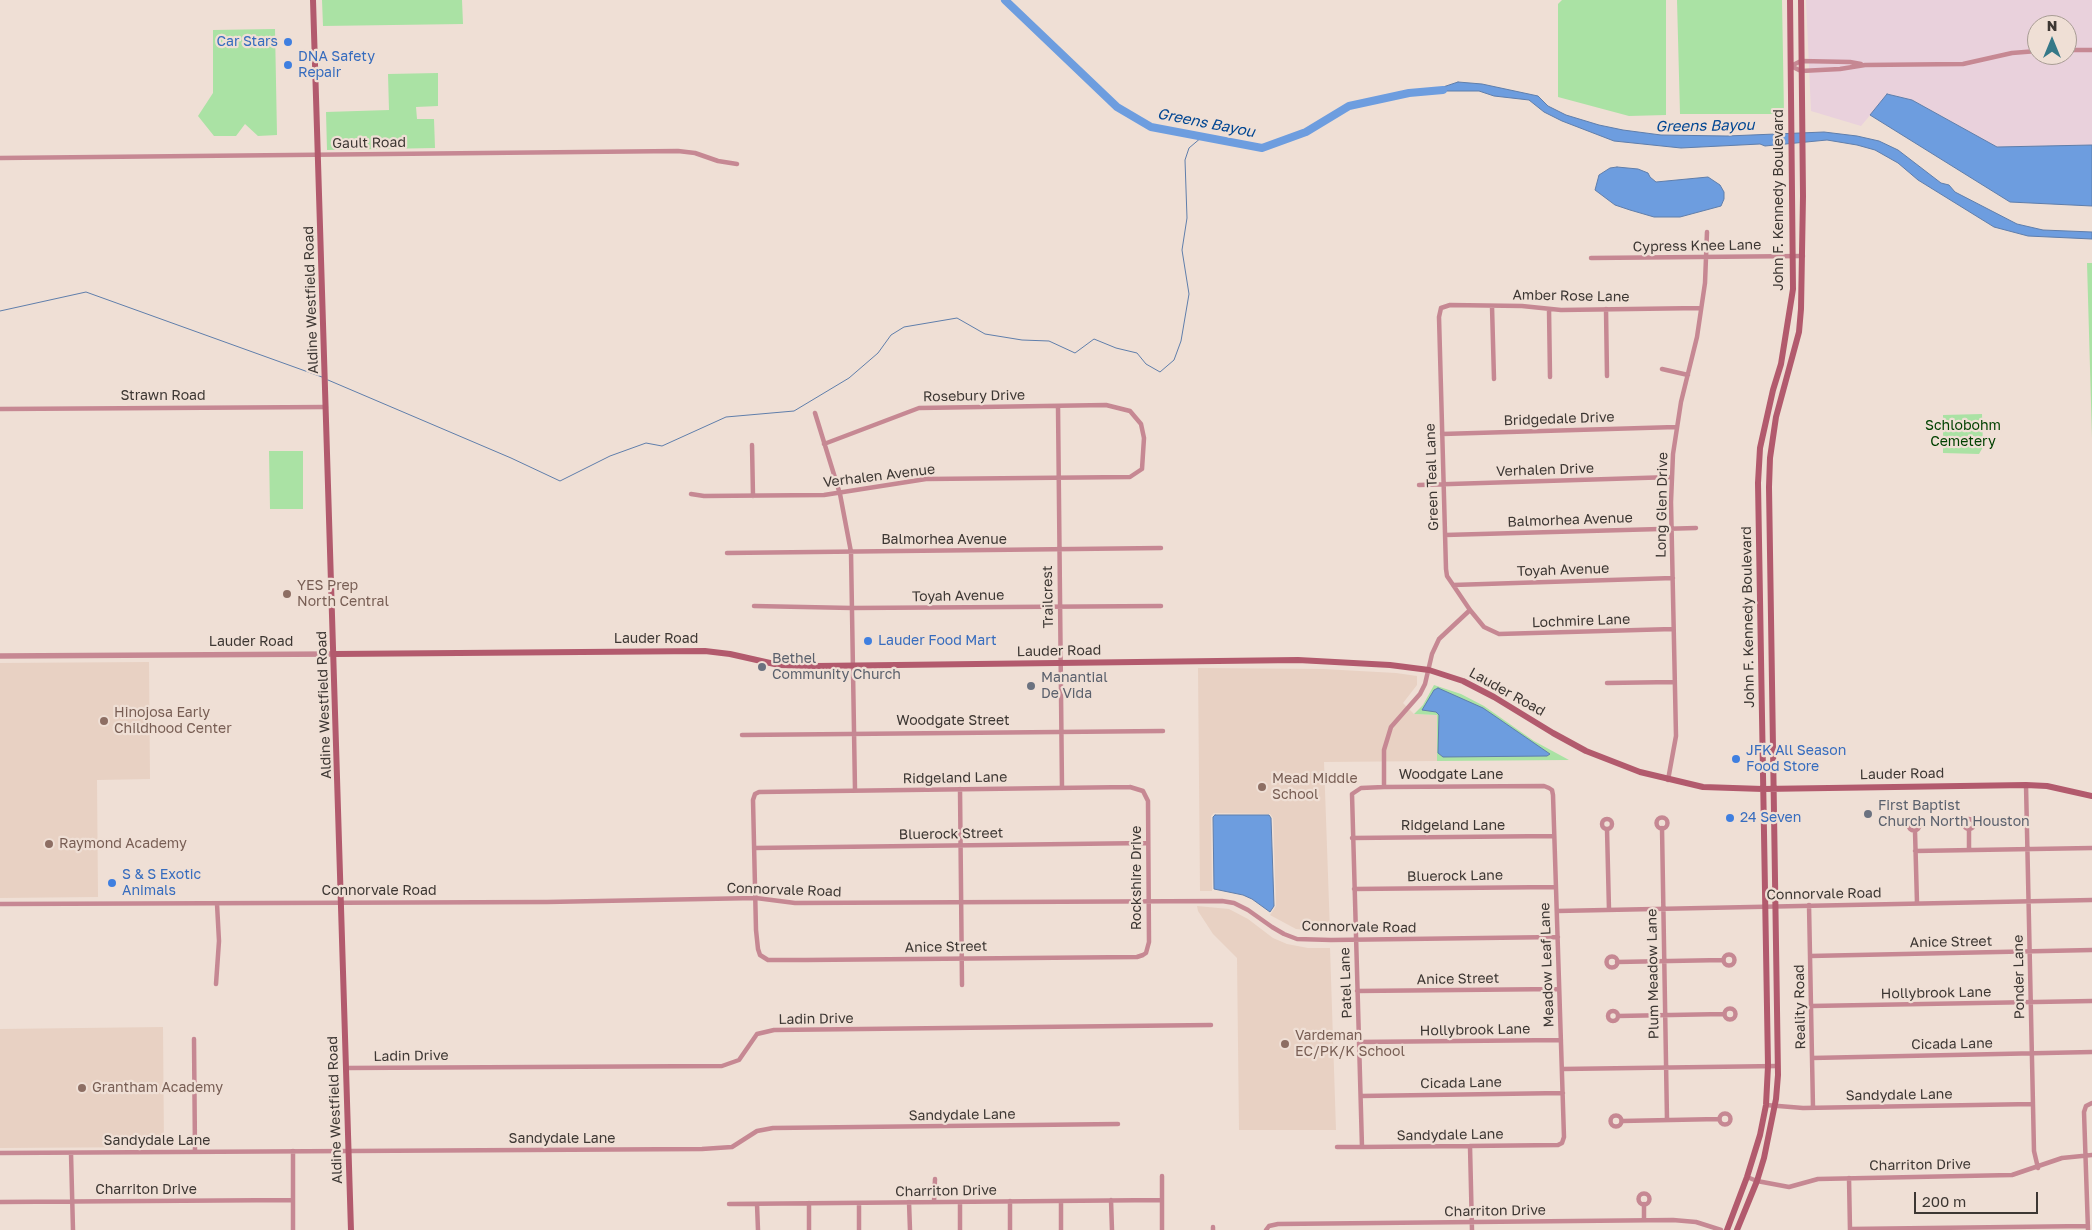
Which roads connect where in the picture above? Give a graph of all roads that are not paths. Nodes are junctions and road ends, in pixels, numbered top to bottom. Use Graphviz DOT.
graph roads {
  1 [pos="314,0"];
  2 [pos="1790,0"];
  3 [pos="1801,0"];
  4 [pos="2077,50"];
  5 [pos="2092,50"];
  6 [pos="2027,51"];
  7 [pos="1801,61"];
  8 [pos="1865,65"];
  9 [pos="1791,66"];
  10 [pos="1801,71"];
  11 [pos="319,155"];
  12 [pos="0,158"];
  13 [pos="737,164"];
  14 [pos="1793,196"];
  15 [pos="1803,196"];
  16 [pos="1707,232"];
  17 [pos="1794,256"];
  18 [pos="1803,256"];
  19 [pos="1707,257"];
  20 [pos="1591,258"];
  21 [pos="1492,306"];
  22 [pos="1441,308"];
  23 [pos="1701,308"];
  24 [pos="1606,309"];
  25 [pos="1549,310"];
  26 [pos="1788,324"];
  27 [pos="1800,326"];
  28 [pos="1662,369"];
  29 [pos="1688,375"];
  30 [pos="1607,376"];
  31 [pos="1550,377"];
  32 [pos="1494,379"];
  33 [pos="1058,406"];
  34 [pos="326,407"];
  35 [pos="0,409"];
  36 [pos="815,412"];
  37 [pos="1676,427"];
  38 [pos="1442,434"];
  39 [pos="824,444"];
  40 [pos="752,445"];
  41 [pos="1130,477"];
  42 [pos="1672,477"];
  43 [pos="1059,479"];
  44 [pos="1443,484"];
  45 [pos="1419,485"];
  46 [pos="691,494"];
  47 [pos="840,494"];
  48 [pos="752,496"];
  49 [pos="1672,528"];
  50 [pos="1696,528"];
  51 [pos="1445,535"];
  52 [pos="1161,548"];
  53 [pos="1059,550"];
  54 [pos="851,552"];
  55 [pos="727,553"];
  56 [pos="1673,578"];
  57 [pos="1453,585"];
  58 [pos="754,606"];
  59 [pos="1060,606"];
  60 [pos="1161,606"];
  61 [pos="852,608"];
  62 [pos="1470,610"];
  63 [pos="1674,629"];
  64 [pos="1489,630"];
  65 [pos="1760,648"];
  66 [pos="1771,648"];
  67 [pos="335,654"];
  68 [pos="0,656"];
  69 [pos="1060,664"];
  70 [pos="852,666"];
  71 [pos="1429,670"];
  72 [pos="1674,682"];
  73 [pos="1607,683"];
  74 [pos="1163,731"];
  75 [pos="1061,732"];
  76 [pos="854,733"];
  77 [pos="742,735"];
  78 [pos="1668,780"];
  79 [pos="2026,784"];
  80 [pos="1384,787"];
  81 [pos="1062,788"];
  82 [pos="1549,788"];
  83 [pos="960,789"];
  84 [pos="1763,789"];
  85 [pos="1774,789"];
  86 [pos="855,790"];
  87 [pos="1355,791"];
  88 [pos="2092,796"];
  89 [pos="1148,801"];
  90 [pos="1662,828"];
  91 [pos="1607,829"];
  92 [pos="1969,830"];
  93 [pos="1915,831"];
  94 [pos="1554,836"];
  95 [pos="1352,838"];
  96 [pos="1148,843"];
  97 [pos="960,846"];
  98 [pos="754,848"];
  99 [pos="2092,848"];
  100 [pos="2028,849"];
  101 [pos="1969,850"];
  102 [pos="1915,851"];
  103 [pos="1556,887"];
  104 [pos="1354,889"];
  105 [pos="756,898"];
  106 [pos="1149,900"];
  107 [pos="2092,900"];
  108 [pos="2029,901"];
  109 [pos="341,902"];
  110 [pos="961,902"];
  111 [pos="1917,903"];
  112 [pos="0,904"];
  113 [pos="217,904"];
  114 [pos="1809,905"];
  115 [pos="1766,906"];
  116 [pos="1776,906"];
  117 [pos="1663,909"];
  118 [pos="1609,910"];
  119 [pos="1557,911"];
  120 [pos="1558,937"];
  121 [pos="1356,940"];
  122 [pos="2092,950"];
  123 [pos="2030,952"];
  124 [pos="1144,954"];
  125 [pos="1810,956"];
  126 [pos="962,959"];
  127 [pos="1724,960"];
  128 [pos="1664,961"];
  129 [pos="1618,962"];
  130 [pos="216,984"];
  131 [pos="962,985"];
  132 [pos="1559,989"];
  133 [pos="1357,991"];
  134 [pos="2092,1001"];
  135 [pos="2031,1002"];
  136 [pos="1811,1006"];
  137 [pos="1724,1014"];
  138 [pos="1665,1015"];
  139 [pos="1618,1016"];
  140 [pos="1211,1026"];
  141 [pos="194,1039"];
  142 [pos="1561,1040"];
  143 [pos="1359,1042"];
  144 [pos="2092,1052"];
  145 [pos="2032,1053"];
  146 [pos="1812,1058"];
  147 [pos="1768,1066"];
  148 [pos="1778,1066"];
  149 [pos="346,1068"];
  150 [pos="1666,1068"];
  151 [pos="1562,1069"];
  152 [pos="1563,1093"];
  153 [pos="1361,1096"];
  154 [pos="2092,1102"];
  155 [pos="2033,1104"];
  156 [pos="1766,1105"];
  157 [pos="1775,1106"];
  158 [pos="1813,1108"];
  159 [pos="1719,1119"];
  160 [pos="1667,1120"];
  161 [pos="1622,1121"];
  162 [pos="1118,1124"];
  163 [pos="1562,1143"];
  164 [pos="1470,1146"];
  165 [pos="1337,1147"];
  166 [pos="1362,1147"];
  167 [pos="293,1151"];
  168 [pos="349,1151"];
  169 [pos="195,1152"];
  170 [pos="0,1153"];
  171 [pos="72,1153"];
  172 [pos="2092,1155"];
  173 [pos="2085,1156"];
  174 [pos="2038,1168"];
  175 [pos="1162,1176"];
  176 [pos="1747,1177"];
  177 [pos="1849,1178"];
  178 [pos="935,1179"];
  179 [pos="1757,1181"];
  180 [pos="293,1200"];
  181 [pos="1111,1200"];
  182 [pos="1162,1200"];
  183 [pos="72,1201"];
  184 [pos="1010,1201"];
  185 [pos="1061,1201"];
  186 [pos="0,1202"];
  187 [pos="909,1202"];
  188 [pos="934,1202"];
  189 [pos="960,1202"];
  190 [pos="859,1203"];
  191 [pos="730,1204"];
  192 [pos="757,1204"];
  193 [pos="809,1204"];
  194 [pos="1644,1204"];
  195 [pos="1644,1220"];
  196 [pos="1472,1222"];
  197 [pos="1267,1228"];
  198 [pos="2088,1228"];
  199 [pos="73,1230"];
  200 [pos="293,1230"];
  201 [pos="351,1230"];
  202 [pos="758,1230"];
  203 [pos="809,1230"];
  204 [pos="859,1230"];
  205 [pos="910,1230"];
  206 [pos="960,1230"];
  207 [pos="1010,1230"];
  208 [pos="1061,1230"];
  209 [pos="1112,1230"];
  210 [pos="1162,1230"];
  211 [pos="1472,1230"];
  212 [pos="1721,1230"];
  213 [pos="1727,1230"];
  214 [pos="1737,1230"];
  215 [pos="1850,1230"];
  1 -- 11 [label="main road, Aldine Westfield Road"];
  2 -- 9 [label="main road, John F. Kennedy Boulevard"];
  3 -- 7 [label="main road, John F. Kennedy Boulevard"];
  4 -- 5 [label="street"];
  6 -- 8 [label="street"];
  7 -- 8 [label="street"];
  7 -- 9 [label="street"];
  7 -- 10 [label="main road, John F. Kennedy Boulevard"];
  8 -- 10 [label="street"];
  9 -- 10 [label="street"];
  9 -- 14 [label="main road, John F. Kennedy Boulevard"];
  10 -- 15 [label="main road, John F. Kennedy Boulevard"];
  11 -- 12 [label="street, Gault Road"];
  11 -- 13 [label="street, Gault Road"];
  11 -- 34 [label="main road, Aldine Westfield Road"];
  14 -- 15 [label="main road"];
  14 -- 17 [label="main road, John F. Kennedy Boulevard"];
  15 -- 18 [label="main road, John F. Kennedy Boulevard"];
  16 -- 19 [label="street, Long Glen Drive"];
  17 -- 18 [label="street, Cypress Knee Lane"];
  17 -- 19 [label="street, Cypress Knee Lane"];
  17 -- 26 [label="main road, John F. Kennedy Boulevard"];
  18 -- 27 [label="main road, John F. Kennedy Boulevard"];
  19 -- 20 [label="street, Cypress Knee Lane"];
  19 -- 23 [label="street, Long Glen Drive"];
  21 -- 22 [label="street, Amber Rose Lane"];
  21 -- 25 [label="street, Amber Rose Lane"];
  21 -- 32 [label="street"];
  22 -- 38 [label="street, Green Teal Lane"];
  23 -- 24 [label="street, Amber Rose Lane"];
  23 -- 29 [label="street, Long Glen Drive"];
  24 -- 25 [label="street, Amber Rose Lane"];
  24 -- 30 [label="street"];
  25 -- 31 [label="street"];
  26 -- 27 [label="main road"];
  26 -- 65 [label="main road, John F. Kennedy Boulevard"];
  27 -- 66 [label="main road, John F. Kennedy Boulevard"];
  28 -- 29 [label="street"];
  29 -- 37 [label="street, Long Glen Drive"];
  33 -- 39 [label="street, Rosebury Drive"];
  33 -- 41 [label="street, Rosebury Drive"];
  33 -- 43 [label="street, Trailcrest"];
  34 -- 35 [label="street, Strawn Road"];
  34 -- 67 [label="main road, Aldine Westfield Road"];
  36 -- 39 [label="street"];
  37 -- 38 [label="street, Bridgedale Drive"];
  37 -- 42 [label="street, Long Glen Drive"];
  38 -- 44 [label="street, Green Teal Lane"];
  39 -- 47 [label="street"];
  40 -- 48 [label="street"];
  41 -- 43 [label="street, Verhalen Avenue"];
  42 -- 44 [label="street, Verhalen Drive"];
  42 -- 49 [label="street, Long Glen Drive"];
  43 -- 47 [label="street, Verhalen Avenue"];
  43 -- 53 [label="street, Trailcrest"];
  44 -- 45 [label="street, Verhalen Drive"];
  44 -- 51 [label="street, Green Teal Lane"];
  46 -- 48 [label="street, Verhalen Avenue"];
  47 -- 48 [label="street, Verhalen Avenue"];
  47 -- 54 [label="street"];
  49 -- 50 [label="street, Balmorhea Avenue"];
  49 -- 51 [label="street, Balmorhea Avenue"];
  49 -- 56 [label="street, Long Glen Drive"];
  51 -- 57 [label="street, Green Teal Lane"];
  52 -- 53 [label="street, Balmorhea Avenue"];
  53 -- 54 [label="street, Balmorhea Avenue"];
  53 -- 59 [label="street, Trailcrest"];
  54 -- 55 [label="street, Balmorhea Avenue"];
  54 -- 61 [label="street"];
  56 -- 57 [label="street, Toyah Avenue"];
  56 -- 63 [label="street, Long Glen Drive"];
  57 -- 62 [label="street, Green Teal Lane"];
  58 -- 61 [label="street, Toyah Avenue"];
  59 -- 60 [label="street, Toyah Avenue"];
  59 -- 61 [label="street, Toyah Avenue"];
  59 -- 69 [label="street, Trailcrest"];
  61 -- 70 [label="street"];
  62 -- 64 [label="street, Green Teal Lane"];
  62 -- 71 [label="street"];
  63 -- 64 [label="street, Lochmire Lane"];
  63 -- 72 [label="street, Long Glen Drive"];
  65 -- 66 [label="main road"];
  65 -- 84 [label="main road, John F. Kennedy Boulevard"];
  66 -- 85 [label="main road, John F. Kennedy Boulevard"];
  67 -- 68 [label="street, Lauder Road"];
  67 -- 70 [label="main road, Lauder Road"];
  67 -- 109 [label="main road, Aldine Westfield Road"];
  69 -- 70 [label="main road, Lauder Road"];
  69 -- 71 [label="main road, Lauder Road"];
  69 -- 75 [label="street, Trailcrest"];
  70 -- 76 [label="street"];
  71 -- 78 [label="main road, Lauder Road"];
  71 -- 80 [label="street"];
  72 -- 73 [label="street"];
  72 -- 78 [label="street, Long Glen Drive"];
  74 -- 75 [label="street, Woodgate Street"];
  75 -- 76 [label="street, Woodgate Street"];
  75 -- 81 [label="street, Trailcrest"];
  76 -- 77 [label="street, Woodgate Street"];
  76 -- 86 [label="street"];
  78 -- 84 [label="main road, Lauder Road"];
  79 -- 85 [label="main road, Lauder Road"];
  79 -- 88 [label="main road, Lauder Road"];
  79 -- 100 [label="street, Ponder Lane"];
  80 -- 82 [label="street, Woodgate Lane"];
  80 -- 87 [label="street, Woodgate Lane"];
  81 -- 83 [label="street, Ridgeland Lane"];
  81 -- 89 [label="street, Ridgeland Lane"];
  82 -- 94 [label="street, Meadow Leaf Lane"];
  83 -- 86 [label="street, Ridgeland Lane"];
  83 -- 97 [label="street"];
  84 -- 85 [label="main road, Lauder Road"];
  84 -- 115 [label="main road, John F. Kennedy Boulevard"];
  85 -- 116 [label="main road, John F. Kennedy Boulevard"];
  86 -- 98 [label="street, Ridgeland Lane"];
  87 -- 95 [label="street, Patel Lane"];
  89 -- 96 [label="street, Rockshire Drive"];
  90 -- 117 [label="street, Plum Meadow Lane"];
  91 -- 118 [label="street"];
  92 -- 101 [label="street"];
  93 -- 102 [label="street"];
  94 -- 95 [label="street, Ridgeland Lane"];
  94 -- 103 [label="street, Meadow Leaf Lane"];
  95 -- 104 [label="street, Patel Lane"];
  96 -- 97 [label="street, Bluerock Street"];
  96 -- 106 [label="street, Rockshire Drive"];
  97 -- 98 [label="street, Bluerock Street"];
  97 -- 110 [label="street"];
  98 -- 105 [label="street"];
  99 -- 100 [label="street"];
  100 -- 101 [label="street"];
  100 -- 108 [label="street, Ponder Lane"];
  101 -- 102 [label="street"];
  102 -- 111 [label="street"];
  103 -- 104 [label="street, Bluerock Lane"];
  103 -- 119 [label="street, Meadow Leaf Lane"];
  104 -- 121 [label="street, Patel Lane"];
  105 -- 109 [label="street, Connorvale Road"];
  105 -- 110 [label="street, Connorvale Road"];
  105 -- 126 [label="street, Anice Street"];
  106 -- 110 [label="street, Connorvale Road"];
  106 -- 121 [label="street, Connorvale Road"];
  106 -- 124 [label="street, Rockshire Drive"];
  107 -- 108 [label="street, Connorvale Road"];
  108 -- 111 [label="street, Connorvale Road"];
  108 -- 123 [label="street, Ponder Lane"];
  109 -- 113 [label="street, Connorvale Road"];
  109 -- 149 [label="main road, Aldine Westfield Road"];
  110 -- 126 [label="street"];
  111 -- 114 [label="street, Connorvale Road"];
  112 -- 113 [label="street, Connorvale Road"];
  113 -- 130 [label="street"];
  114 -- 116 [label="street, Connorvale Road"];
  114 -- 125 [label="street, Reality Road"];
  115 -- 116 [label="street, Connorvale Road"];
  115 -- 117 [label="street, Connorvale Road"];
  115 -- 147 [label="main road, John F. Kennedy Boulevard"];
  116 -- 148 [label="main road, John F. Kennedy Boulevard"];
  117 -- 118 [label="street, Connorvale Road"];
  117 -- 128 [label="street, Plum Meadow Lane"];
  118 -- 119 [label="street, Connorvale Road"];
  119 -- 120 [label="street, Meadow Leaf Lane"];
  120 -- 121 [label="street, Connorvale Road"];
  120 -- 132 [label="street, Meadow Leaf Lane"];
  121 -- 133 [label="street, Patel Lane"];
  122 -- 123 [label="street, Anice Street"];
  123 -- 125 [label="street, Anice Street"];
  123 -- 135 [label="street, Ponder Lane"];
  124 -- 126 [label="street, Anice Street"];
  125 -- 136 [label="street, Reality Road"];
  126 -- 131 [label="street"];
  127 -- 128 [label="street"];
  128 -- 129 [label="street"];
  128 -- 138 [label="street, Plum Meadow Lane"];
  132 -- 133 [label="street, Anice Street"];
  132 -- 142 [label="street, Meadow Leaf Lane"];
  133 -- 143 [label="street, Patel Lane"];
  134 -- 135 [label="street, Hollybrook Lane"];
  135 -- 136 [label="street, Hollybrook Lane"];
  135 -- 145 [label="street, Ponder Lane"];
  136 -- 146 [label="street, Reality Road"];
  137 -- 138 [label="street"];
  138 -- 139 [label="street"];
  138 -- 150 [label="street, Plum Meadow Lane"];
  140 -- 149 [label="street, Ladin Drive"];
  141 -- 169 [label="street"];
  142 -- 143 [label="street, Hollybrook Lane"];
  142 -- 151 [label="street, Meadow Leaf Lane"];
  143 -- 153 [label="street, Patel Lane"];
  144 -- 145 [label="street, Cicada Lane"];
  145 -- 146 [label="street, Cicada Lane"];
  145 -- 155 [label="street, Ponder Lane"];
  146 -- 158 [label="street, Reality Road"];
  147 -- 148 [label="street"];
  147 -- 150 [label="street"];
  147 -- 156 [label="main road, John F. Kennedy Boulevard"];
  148 -- 157 [label="main road, John F. Kennedy Boulevard"];
  149 -- 168 [label="main road, Aldine Westfield Road"];
  150 -- 151 [label="street"];
  150 -- 160 [label="street, Plum Meadow Lane"];
  151 -- 152 [label="street, Meadow Leaf Lane"];
  152 -- 153 [label="street, Cicada Lane"];
  152 -- 163 [label="street, Meadow Leaf Lane"];
  153 -- 166 [label="street, Patel Lane"];
  154 -- 173 [label="street"];
  155 -- 158 [label="street, Sandydale Lane"];
  155 -- 174 [label="street, Ponder Lane"];
  156 -- 157 [label="street, Sandydale Lane"];
  156 -- 176 [label="main road, John F. Kennedy Boulevard"];
  157 -- 158 [label="street, Sandydale Lane"];
  157 -- 179 [label="main road, John F. Kennedy Boulevard"];
  159 -- 160 [label="street"];
  160 -- 161 [label="street"];
  162 -- 168 [label="street, Sandydale Lane"];
  163 -- 164 [label="street, Sandydale Lane"];
  164 -- 166 [label="street, Sandydale Lane"];
  164 -- 196 [label="street"];
  165 -- 166 [label="street, Sandydale Lane"];
  167 -- 168 [label="street, Sandydale Lane"];
  167 -- 169 [label="street, Sandydale Lane"];
  167 -- 180 [label="street"];
  168 -- 201 [label="main road, Aldine Westfield Road"];
  169 -- 171 [label="street, Sandydale Lane"];
  170 -- 171 [label="street, Sandydale Lane"];
  171 -- 183 [label="street"];
  172 -- 173 [label="street, Charriton Drive"];
  173 -- 174 [label="street, Charriton Drive"];
  173 -- 198 [label="street"];
  174 -- 177 [label="street, Charriton Drive"];
  175 -- 182 [label="street"];
  176 -- 179 [label="street, Charriton Drive"];
  176 -- 213 [label="main road, John F. Kennedy Boulevard"];
  177 -- 179 [label="street, Charriton Drive"];
  177 -- 215 [label="street"];
  178 -- 188 [label="street"];
  179 -- 214 [label="main road, John F. Kennedy Boulevard"];
  180 -- 183 [label="street, Charriton Drive"];
  180 -- 200 [label="street"];
  181 -- 182 [label="street, Charriton Drive"];
  181 -- 185 [label="street, Charriton Drive"];
  181 -- 209 [label="street"];
  182 -- 210 [label="street"];
  183 -- 186 [label="street, Charriton Drive"];
  183 -- 199 [label="street"];
  184 -- 185 [label="street, Charriton Drive"];
  184 -- 189 [label="street, Charriton Drive"];
  184 -- 207 [label="street"];
  185 -- 208 [label="street"];
  187 -- 188 [label="street, Charriton Drive"];
  187 -- 190 [label="street, Charriton Drive"];
  187 -- 205 [label="street"];
  188 -- 189 [label="street, Charriton Drive"];
  189 -- 206 [label="street"];
  190 -- 193 [label="street, Charriton Drive"];
  190 -- 204 [label="street"];
  191 -- 192 [label="street, Charriton Drive"];
  192 -- 193 [label="street, Charriton Drive"];
  192 -- 202 [label="street"];
  193 -- 203 [label="street"];
  194 -- 195 [label="street"];
  195 -- 196 [label="street, Charriton Drive"];
  195 -- 212 [label="street, Charriton Drive"];
  196 -- 197 [label="street, Charriton Drive"];
  196 -- 211 [label="street"];
  198 -- 215 [label="street"];
}
